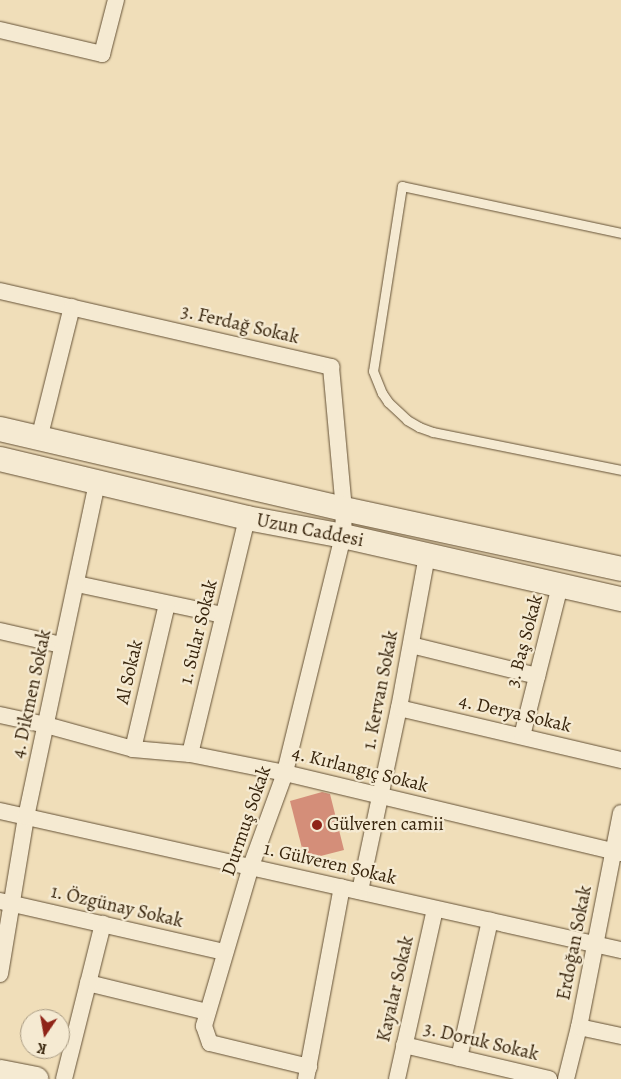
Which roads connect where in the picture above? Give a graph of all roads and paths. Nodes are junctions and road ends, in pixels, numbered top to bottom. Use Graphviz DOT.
graph roads {
  1 [pos="116,0"];
  2 [pos="0,30"];
  3 [pos="621,233"];
  4 [pos="0,291"];
  5 [pos="72,307"];
  6 [pos="0,430"];
  7 [pos="39,439"];
  8 [pos="0,459"];
  9 [pos="621,470"];
  10 [pos="97,483"];
  11 [pos="344,510"];
  12 [pos="247,518"];
  13 [pos="343,536"];
  14 [pos="427,555"];
  15 [pos="621,569"];
  16 [pos="77,584"];
  17 [pos="560,586"];
  18 [pos="621,599"];
  19 [pos="167,604"];
  20 [pos="223,616"];
  21 [pos="0,631"];
  22 [pos="61,645"];
  23 [pos="411,645"];
  24 [pos="537,676"];
  25 [pos="400,708"];
  26 [pos="0,715"];
  27 [pos="46,725"];
  28 [pos="522,736"];
  29 [pos="133,749"];
  30 [pos="190,754"];
  31 [pos="621,760"];
  32 [pos="285,772"];
  33 [pos="380,796"];
  34 [pos="0,811"];
  35 [pos="621,814"];
  36 [pos="26,817"];
  37 [pos="617,852"];
  38 [pos="251,866"];
  39 [pos="342,887"];
  40 [pos="360,891"];
  41 [pos="6,903"];
  42 [pos="435,909"];
  43 [pos="490,920"];
  44 [pos="103,924"];
  45 [pos="596,945"];
  46 [pos="621,950"];
  47 [pos="225,952"];
  48 [pos="0,974"];
  49 [pos="88,983"];
  50 [pos="207,1012"];
  51 [pos="579,1027"];
  52 [pos="621,1036"];
  53 [pos="404,1045"];
  54 [pos="459,1058"];
  55 [pos="0,1072"];
  56 [pos="308,1073"];
  57 [pos="36,1079"];
  58 [pos="64,1079"];
  59 [pos="397,1079"];
  60 [pos="549,1079"];
  61 [pos="566,1079"];
  1 -- 2 [label="street"];
  3 -- 9 [label="lane"];
  4 -- 5 [label="street, 3. Ferdağ Sokak"];
  5 -- 7 [label="street"];
  5 -- 11 [label="street, 3. Ferdağ Sokak"];
  6 -- 7 [label="main road, Uzun Caddesi"];
  7 -- 11 [label="main road, Uzun Caddesi"];
  8 -- 10 [label="main road, Uzun Caddesi"];
  10 -- 12 [label="main road, Uzun Caddesi"];
  10 -- 16 [label="street, 4. Dikmen Sokak"];
  11 -- 13 [label="street, Durmuş Sokak"];
  11 -- 15 [label="main road, Uzun Caddesi"];
  12 -- 13 [label="main road, Uzun Caddesi"];
  12 -- 20 [label="street, 1. Sular Sokak"];
  13 -- 14 [label="main road, Uzun Caddesi"];
  13 -- 32 [label="street, Durmuş Sokak"];
  14 -- 17 [label="main road, Uzun Caddesi"];
  14 -- 23 [label="street, 1. Kervan Sokak"];
  16 -- 19 [label="street"];
  16 -- 22 [label="street, 4. Dikmen Sokak"];
  17 -- 18 [label="main road, Uzun Caddesi"];
  17 -- 24 [label="street, 3. Baş Sokak"];
  19 -- 20 [label="street"];
  19 -- 29 [label="street, Al Sokak"];
  20 -- 30 [label="street, 1. Sular Sokak"];
  21 -- 22 [label="street"];
  22 -- 27 [label="street, 4. Dikmen Sokak"];
  23 -- 24 [label="street"];
  23 -- 25 [label="street, 1. Kervan Sokak"];
  24 -- 28 [label="street, 3. Baş Sokak"];
  25 -- 28 [label="street, 4. Derya Sokak"];
  25 -- 33 [label="street, 1. Kervan Sokak"];
  26 -- 27 [label="street, 4. Kırlangıç Sokak"];
  27 -- 29 [label="street, 4. Kırlangıç Sokak"];
  27 -- 36 [label="street, 4. Dikmen Sokak"];
  28 -- 31 [label="street, 4. Derya Sokak"];
  29 -- 30 [label="street, 4. Kırlangıç Sokak"];
  30 -- 32 [label="street, 4. Kırlangıç Sokak"];
  32 -- 33 [label="street, 4. Kırlangıç Sokak"];
  32 -- 38 [label="street, Durmuş Sokak"];
  33 -- 37 [label="street, 4. Kırlangıç Sokak"];
  33 -- 40 [label="street, 1. Kervan Sokak"];
  34 -- 36 [label="street, 1. Gülveren Sokak"];
  35 -- 37 [label="street, Erdoğan Sokak"];
  36 -- 38 [label="street, 1. Gülveren Sokak"];
  36 -- 41 [label="street, 4. Dikmen Sokak"];
  37 -- 45 [label="street, Erdoğan Sokak"];
  38 -- 39 [label="street, 1. Gülveren Sokak"];
  38 -- 47 [label="street, Durmuş Sokak"];
  39 -- 40 [label="street, 1. Gülveren Sokak"];
  39 -- 56 [label="street"];
  40 -- 42 [label="street, 1. Gülveren Sokak"];
  41 -- 44 [label="street, 1. Özgünay Sokak"];
  41 -- 48 [label="street, 4. Dikmen Sokak"];
  42 -- 43 [label="street, 1. Gülveren Sokak"];
  42 -- 53 [label="street, Kayalar Sokak"];
  43 -- 45 [label="street, 1. Gülveren Sokak"];
  43 -- 54 [label="street"];
  44 -- 47 [label="street, 1. Özgünay Sokak"];
  44 -- 49 [label="street"];
  45 -- 46 [label="street, 1. Gülveren Sokak"];
  45 -- 51 [label="street, Erdoğan Sokak"];
  47 -- 50 [label="street, Durmuş Sokak"];
  49 -- 50 [label="street"];
  49 -- 58 [label="street"];
  50 -- 56 [label="street, Durmuş Sokak"];
  51 -- 52 [label="street"];
  51 -- 61 [label="street, Erdoğan Sokak"];
  53 -- 54 [label="street, 3. Doruk Sokak"];
  53 -- 59 [label="street, Kayalar Sokak"];
  54 -- 60 [label="street, 3. Doruk Sokak"];
  55 -- 57 [label="main road"];
}
